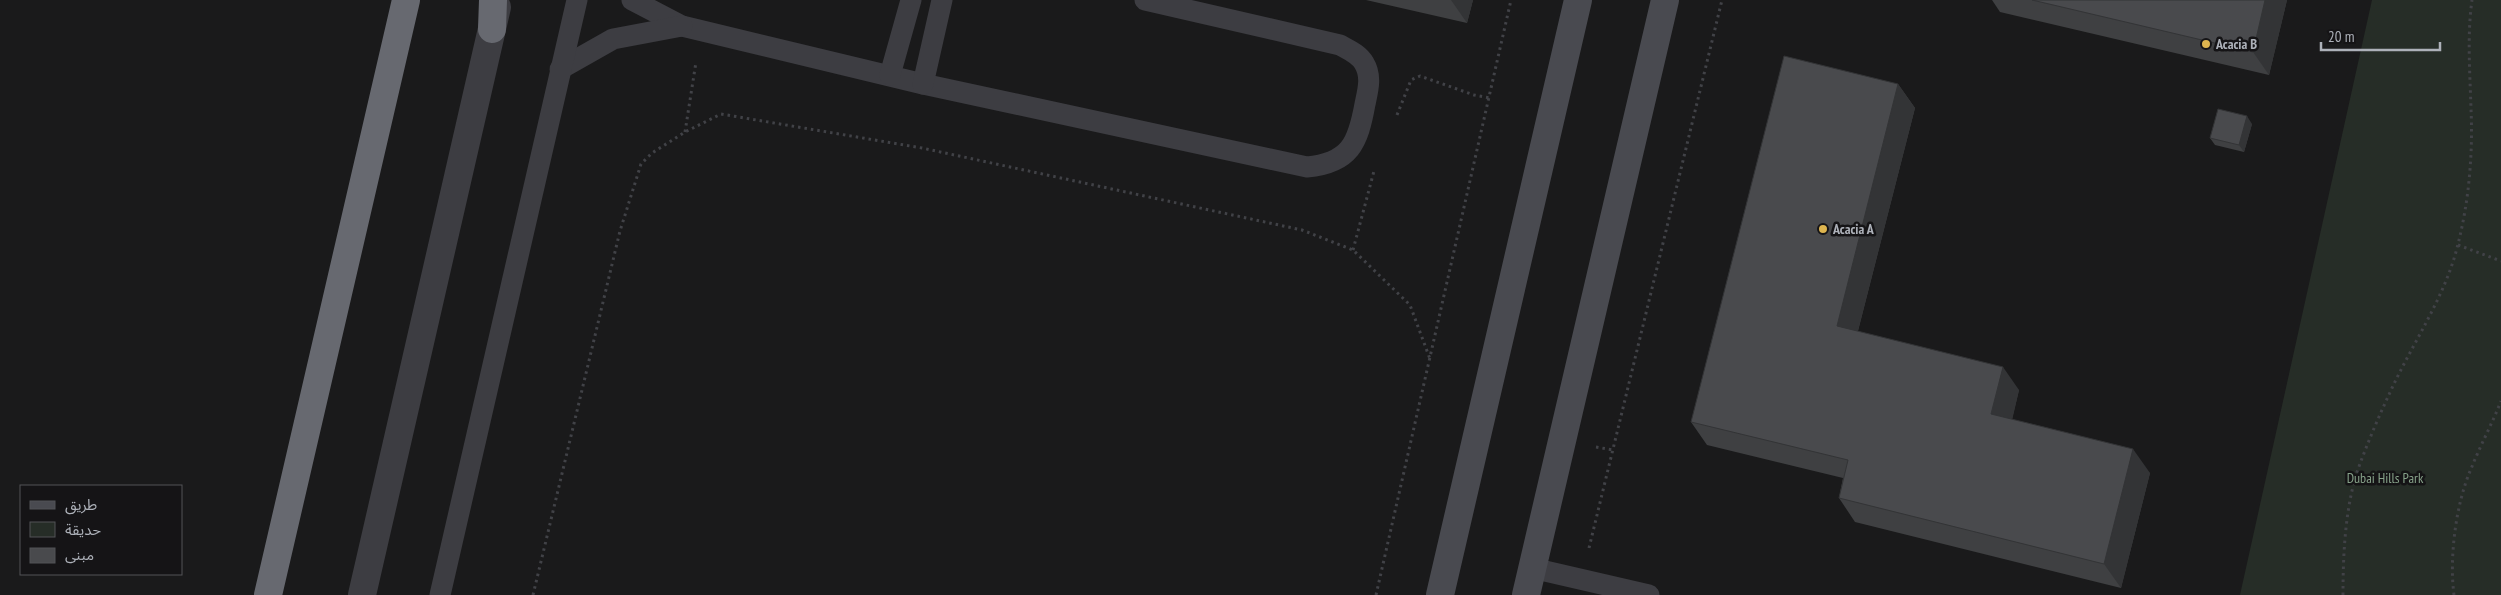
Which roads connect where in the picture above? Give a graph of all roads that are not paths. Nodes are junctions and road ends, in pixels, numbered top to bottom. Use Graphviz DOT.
graph roads {
  1 [pos="406,0"];
  2 [pos="493,0"];
  3 [pos="498,0"];
  4 [pos="577,0"];
  5 [pos="632,0"];
  6 [pos="911,0"];
  7 [pos="942,0"];
  8 [pos="1146,0"];
  9 [pos="1578,0"];
  10 [pos="1665,0"];
  11 [pos="691,28"];
  12 [pos="492,29"];
  13 [pos="560,69"];
  14 [pos="890,75"];
  15 [pos="923,84"];
  16 [pos="1532,568"];
  17 [pos="268,595"];
  18 [pos="362,595"];
  19 [pos="440,595"];
  20 [pos="1440,595"];
  21 [pos="1526,595"];
  22 [pos="1650,595"];
  1 -- 17 [label="highway"];
  2 -- 12 [label="highway"];
  3 -- 12 [label="street"];
  4 -- 13 [label="lane"];
  5 -- 11 [label="lane"];
  6 -- 14 [label="lane"];
  7 -- 15 [label="lane"];
  8 -- 15 [label="lane"];
  9 -- 20 [label="main road"];
  10 -- 16 [label="main road"];
  11 -- 13 [label="lane"];
  11 -- 14 [label="lane"];
  12 -- 18 [label="street"];
  13 -- 19 [label="lane"];
  14 -- 15 [label="lane"];
  16 -- 21 [label="main road"];
  16 -- 22 [label="lane"];
}
